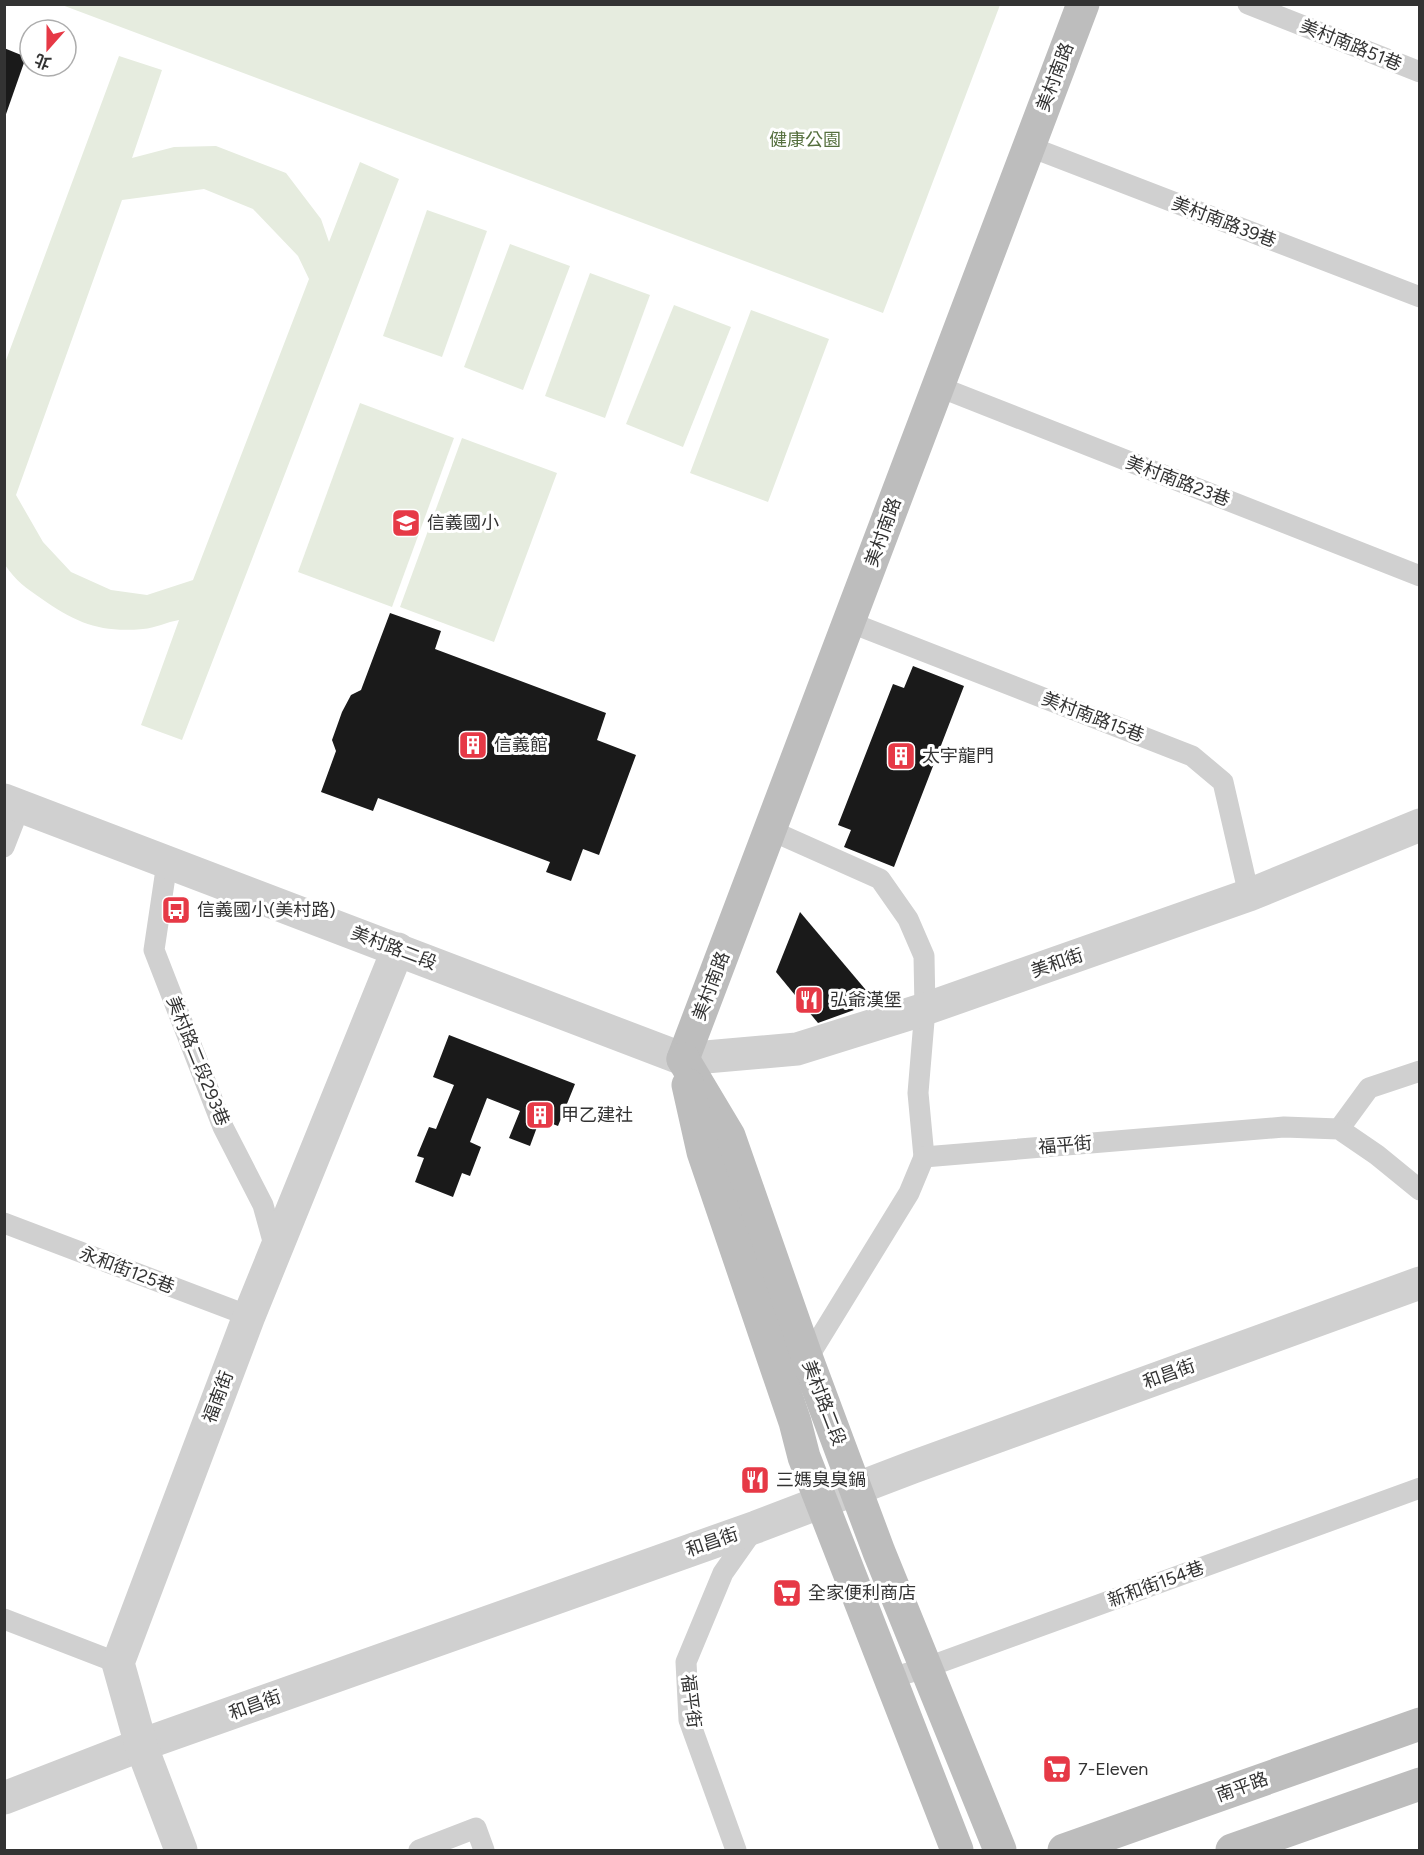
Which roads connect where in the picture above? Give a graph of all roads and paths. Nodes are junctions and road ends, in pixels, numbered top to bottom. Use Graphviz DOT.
graph roads {
  1 [pos="1083,4"];
  2 [pos="1248,4"];
  3 [pos="1419,72"];
  4 [pos="1028,146"];
  5 [pos="1419,297"];
  6 [pos="937,386"];
  7 [pos="1419,576"];
  8 [pos="849,622"];
  9 [pos="12,803"];
  10 [pos="1419,825"];
  11 [pos="770,830"];
  12 [pos="4,847"];
  13 [pos="167,863"];
  14 [pos="1249,895"];
  15 [pos="398,949"];
  16 [pos="925,1009"];
  17 [pos="683,1059"];
  18 [pos="1419,1071"];
  19 [pos="1339,1129"];
  20 [pos="924,1157"];
  21 [pos="1419,1191"];
  22 [pos="4,1223"];
  23 [pos="277,1252"];
  24 [pos="1419,1283"];
  25 [pos="249,1316"];
  26 [pos="807,1359"];
  27 [pos="856,1488"];
  28 [pos="1419,1488"];
  29 [pos="823,1502"];
  30 [pos="756,1527"];
  31 [pos="4,1619"];
  32 [pos="118,1663"];
  33 [pos="925,1668"];
  34 [pos="891,1678"];
  35 [pos="1419,1724"];
  36 [pos="141,1745"];
  37 [pos="1419,1784"];
  38 [pos="4,1798"];
  39 [pos="181,1851"];
  40 [pos="419,1851"];
  41 [pos="484,1851"];
  42 [pos="735,1851"];
  43 [pos="957,1851"];
  44 [pos="1000,1851"];
  45 [pos="1064,1851"];
  46 [pos="1232,1851"];
  1 -- 4 [label="street, 美村南路"];
  2 -- 3 [label="lane, 美村南路51巷"];
  4 -- 5 [label="lane, 美村南路39巷"];
  4 -- 6 [label="street, 美村南路"];
  6 -- 7 [label="lane, 美村南路23巷"];
  6 -- 8 [label="street, 美村南路"];
  8 -- 11 [label="street, 美村南路"];
  8 -- 14 [label="lane, 美村南路15巷"];
  9 -- 12 [label="lane"];
  9 -- 13 [label="street, 美村路二段"];
  10 -- 14 [label="street, 美和街"];
  11 -- 16 [label="lane"];
  11 -- 17 [label="street, 美村南路"];
  13 -- 15 [label="street, 美村路二段"];
  13 -- 23 [label="lane, 美村路二段293巷"];
  14 -- 16 [label="street, 美和街"];
  15 -- 17 [label="street, 美村路二段"];
  15 -- 23 [label="street, 福南街"];
  16 -- 17 [label="street, 美和街"];
  16 -- 20 [label="lane"];
  17 -- 26 [label="street, 美村路二段"];
  17 -- 29 [label="street, 美村路二段"];
  18 -- 19 [label="lane"];
  19 -- 20 [label="lane, 福平街"];
  19 -- 21 [label="lane"];
  20 -- 26 [label="lane"];
  22 -- 25 [label="lane, 永和街125巷"];
  23 -- 25 [label="street, 福南街"];
  24 -- 27 [label="street, 和昌街"];
  25 -- 32 [label="street, 福南街"];
  26 -- 27 [label="street, 美村路二段"];
  27 -- 29 [label="street, 和昌街"];
  27 -- 33 [label="street, 美村路二段"];
  28 -- 33 [label="lane, 新和街154巷"];
  29 -- 30 [label="street, 和昌街"];
  29 -- 34 [label="street, 美村路二段"];
  30 -- 36 [label="street, 和昌街"];
  30 -- 42 [label="lane, 福平街"];
  31 -- 32 [label="lane"];
  32 -- 36 [label="street"];
  33 -- 34 [label="lane, 新和街154巷"];
  33 -- 44 [label="street, 美村路二段"];
  34 -- 43 [label="street, 美村路二段"];
  35 -- 45 [label="street, 南平路"];
  36 -- 38 [label="street, 和昌街"];
  36 -- 39 [label="street"];
  37 -- 46 [label="street"];
  40 -- 41 [label="lane"];
}
